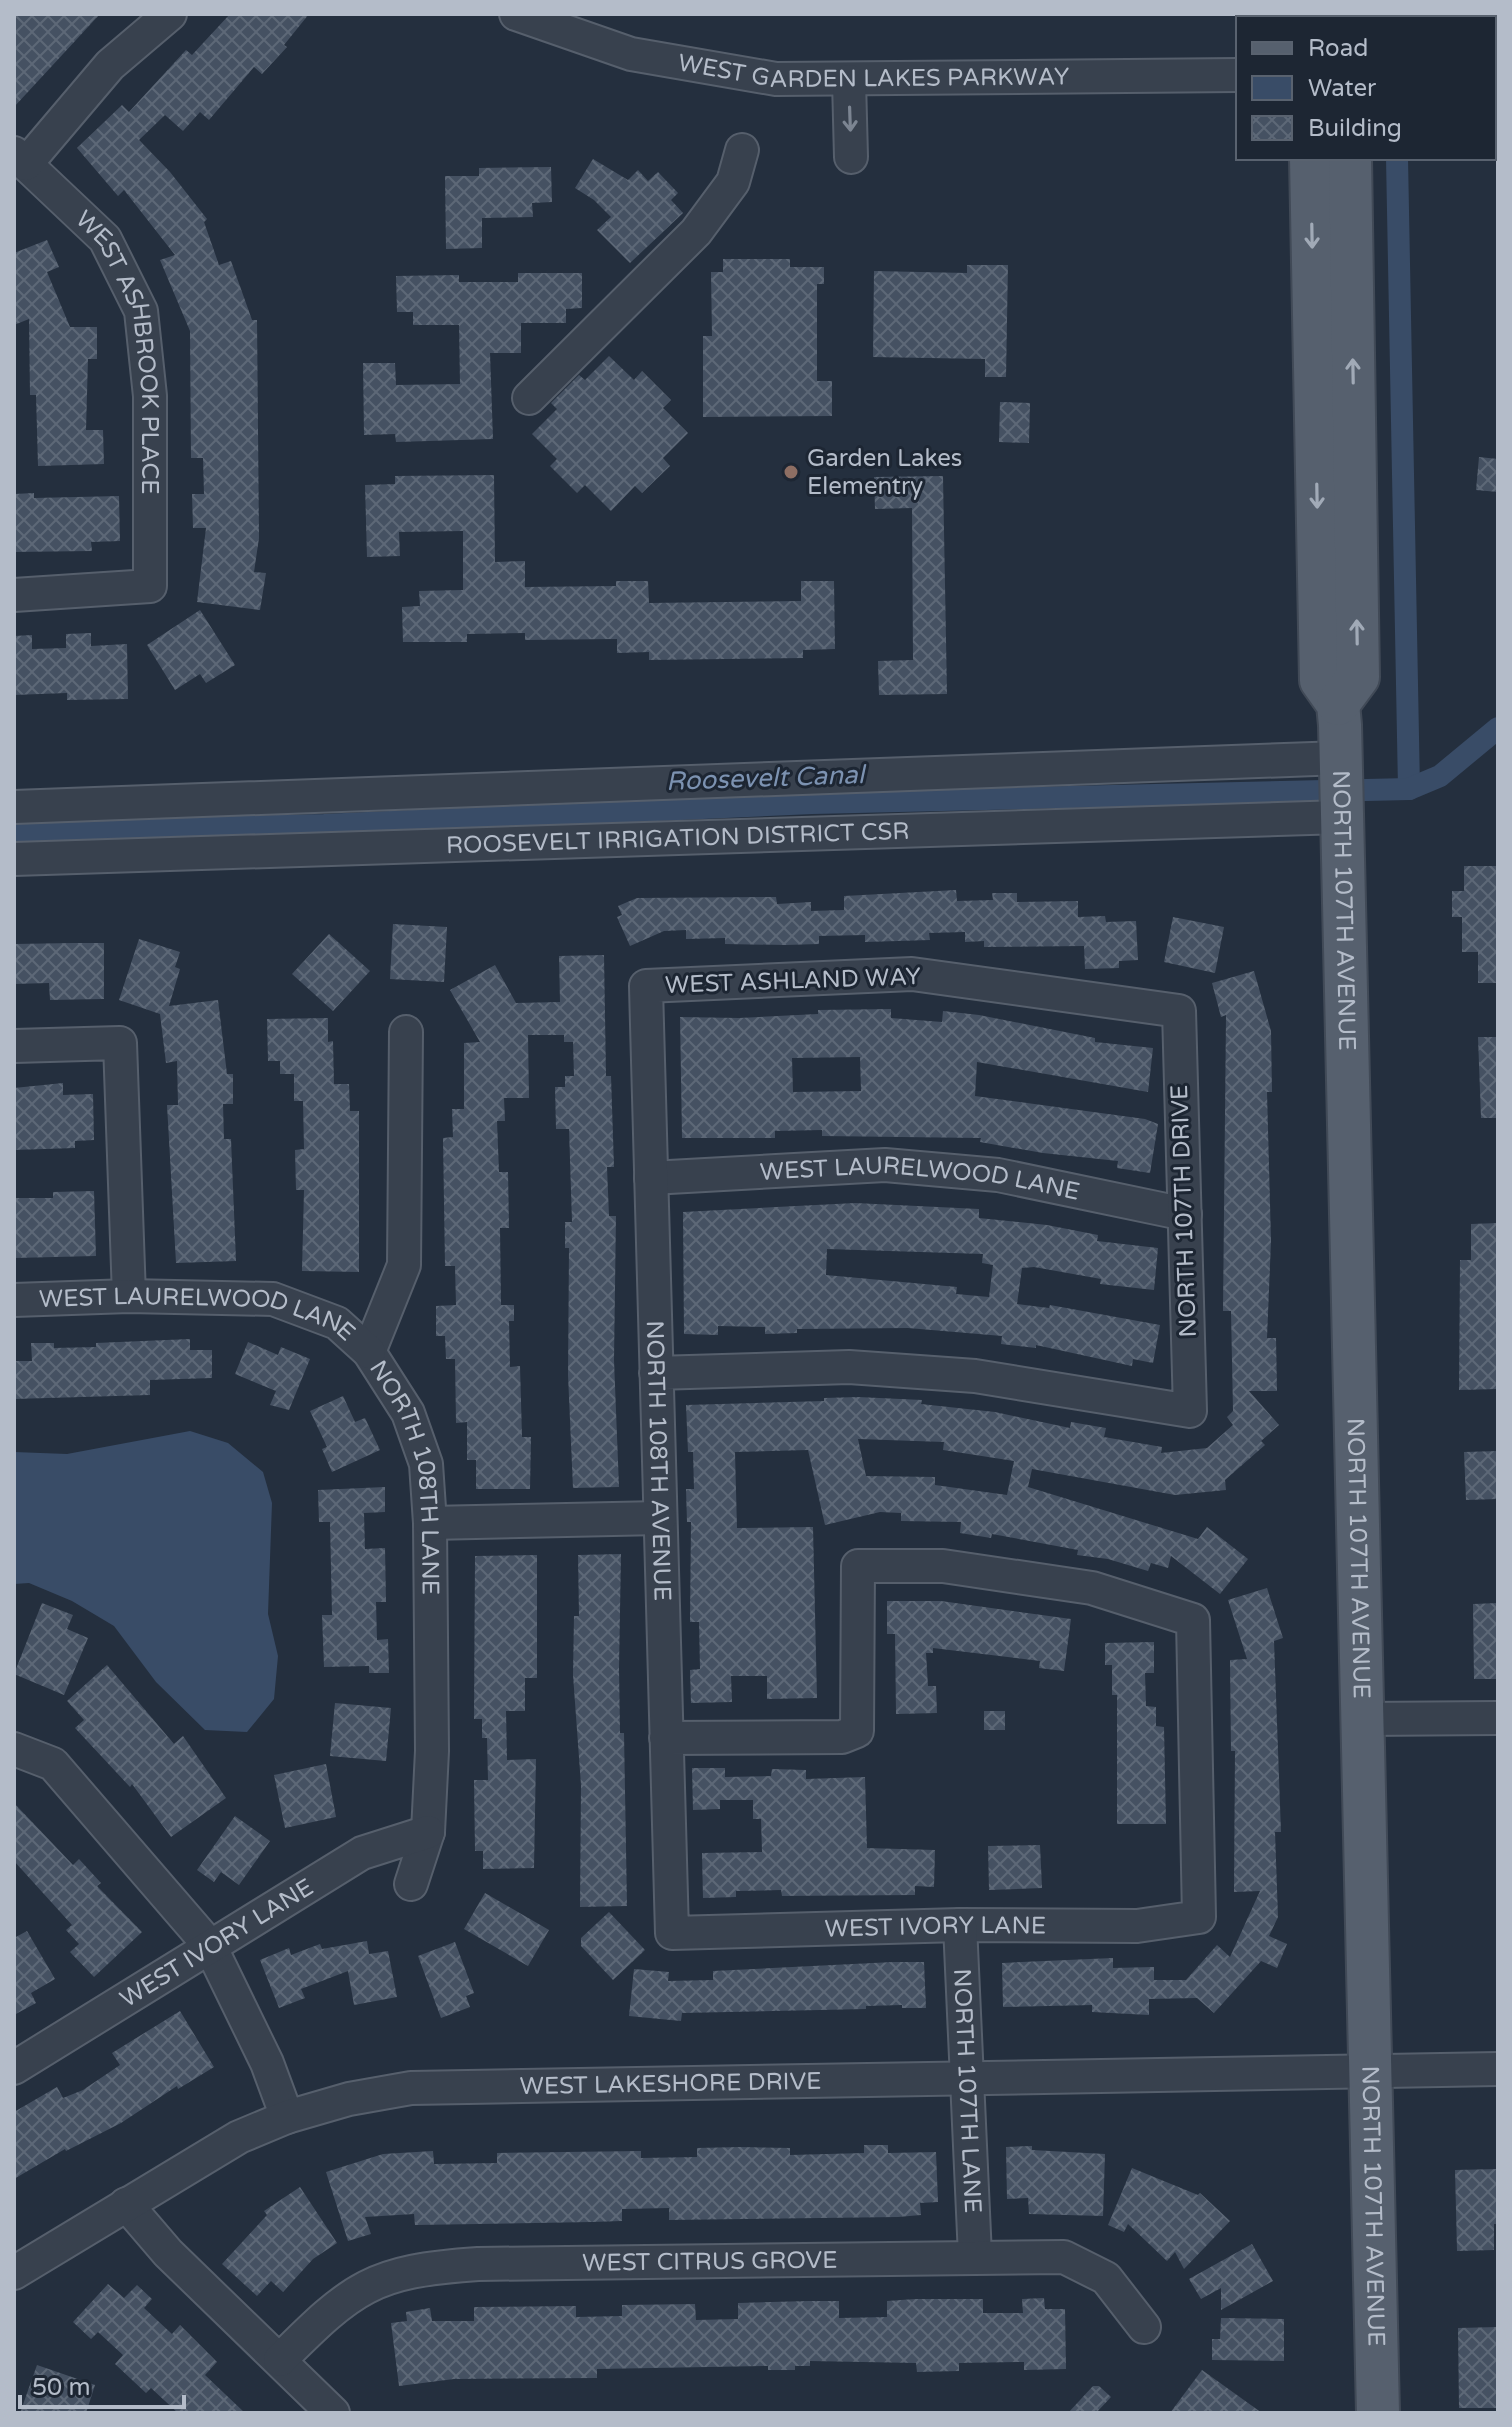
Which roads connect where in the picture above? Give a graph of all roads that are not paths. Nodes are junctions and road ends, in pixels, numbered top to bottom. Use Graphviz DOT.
graph roads {
  1 [pos="170,14"];
  2 [pos="516,14"];
  3 [pos="1236,75"];
  4 [pos="849,81"];
  5 [pos="742,150"];
  6 [pos="851,157"];
  7 [pos="20,158"];
  8 [pos="1311,160"];
  9 [pos="1350,160"];
  10 [pos="529,398"];
  11 [pos="14,595"];
  12 [pos="1338,704"];
  13 [pos="1341,761"];
  14 [pos="14,807"];
  15 [pos="1342,817"];
  16 [pos="14,859"];
  17 [pos="646,986"];
  18 [pos="1179,1011"];
  19 [pos="406,1032"];
  20 [pos="14,1046"];
  21 [pos="651,1178"];
  22 [pos="1185,1214"];
  23 [pos="129,1296"];
  24 [pos="14,1300"];
  25 [pos="369,1352"];
  26 [pos="656,1373"];
  27 [pos="660,1518"];
  28 [pos="430,1523"];
  29 [pos="1498,1718"];
  30 [pos="1363,1719"];
  31 [pos="666,1738"];
  32 [pos="14,1749"];
  33 [pos="428,1832"];
  34 [pos="411,1884"];
  35 [pos="960,1925"];
  36 [pos="672,1933"];
  37 [pos="210,1946"];
  38 [pos="14,2068"];
  39 [pos="1498,2069"];
  40 [pos="1371,2071"];
  41 [pos="969,2076"];
  42 [pos="287,2117"];
  43 [pos="126,2204"];
  44 [pos="975,2256"];
  45 [pos="14,2273"];
  46 [pos="1144,2327"];
  47 [pos="280,2360"];
  48 [pos="333,2413"];
  49 [pos="1378,2413"];
  1 -- 7 [label="street"];
  2 -- 4 [label="street, WEST GARDEN LAKES PARKWAY"];
  3 -- 4 [label="street, WEST GARDEN LAKES PARKWAY"];
  4 -- 6 [label="street, one-way"];
  5 -- 10 [label="street"];
  7 -- 11 [label="street, WEST ASHBROOK PLACE"];
  8 -- 12 [label="main road, NORTH 107TH AVENUE, one-way"];
  12 -- 9 [label="main road, one-way"];
  12 -- 13 [label="main road, NORTH 107TH AVENUE"];
  13 -- 14 [label="street"];
  13 -- 15 [label="main road, NORTH 107TH AVENUE"];
  15 -- 16 [label="street, ROOSEVELT IRRIGATION DISTRICT CSR"];
  15 -- 30 [label="main road, NORTH 107TH AVENUE"];
  17 -- 18 [label="street, WEST ASHLAND WAY"];
  17 -- 21 [label="street, NORTH 108TH AVENUE"];
  18 -- 22 [label="street, NORTH 107TH DRIVE"];
  19 -- 25 [label="street, NORTH 108TH LANE"];
  20 -- 23 [label="street"];
  21 -- 22 [label="street, WEST LAURELWOOD LANE"];
  21 -- 26 [label="street, NORTH 108TH AVENUE"];
  22 -- 26 [label="street, NORTH 107TH DRIVE"];
  23 -- 24 [label="street, WEST LAURELWOOD LANE"];
  23 -- 25 [label="street, WEST LAURELWOOD LANE"];
  25 -- 28 [label="street, NORTH 108TH LANE"];
  26 -- 27 [label="street, NORTH 108TH AVENUE"];
  27 -- 28 [label="street"];
  27 -- 31 [label="street, NORTH 108TH AVENUE"];
  28 -- 33 [label="street, NORTH 108TH LANE"];
  29 -- 30 [label="street"];
  30 -- 40 [label="main road, NORTH 107TH AVENUE"];
  31 -- 35 [label="street, WEST IVORY LANE"];
  31 -- 36 [label="street, NORTH 108TH AVENUE"];
  32 -- 37 [label="street"];
  33 -- 34 [label="street, NORTH 108TH LANE"];
  33 -- 37 [label="street, WEST IVORY LANE"];
  35 -- 36 [label="street, WEST IVORY LANE"];
  35 -- 41 [label="street, NORTH 107TH LANE"];
  37 -- 38 [label="street, WEST IVORY LANE"];
  37 -- 42 [label="street"];
  39 -- 40 [label="street, WEST LAKESHORE DRIVE"];
  40 -- 41 [label="street, WEST LAKESHORE DRIVE"];
  40 -- 49 [label="main road, NORTH 107TH AVENUE"];
  41 -- 42 [label="street, WEST LAKESHORE DRIVE"];
  41 -- 44 [label="street, NORTH 107TH LANE"];
  42 -- 43 [label="street, WEST LAKESHORE DRIVE"];
  43 -- 45 [label="street, WEST LAKESHORE DRIVE"];
  43 -- 47 [label="street"];
  44 -- 46 [label="street, WEST CITRUS GROVE"];
  44 -- 47 [label="street, WEST CITRUS GROVE"];
  47 -- 48 [label="street"];
}
